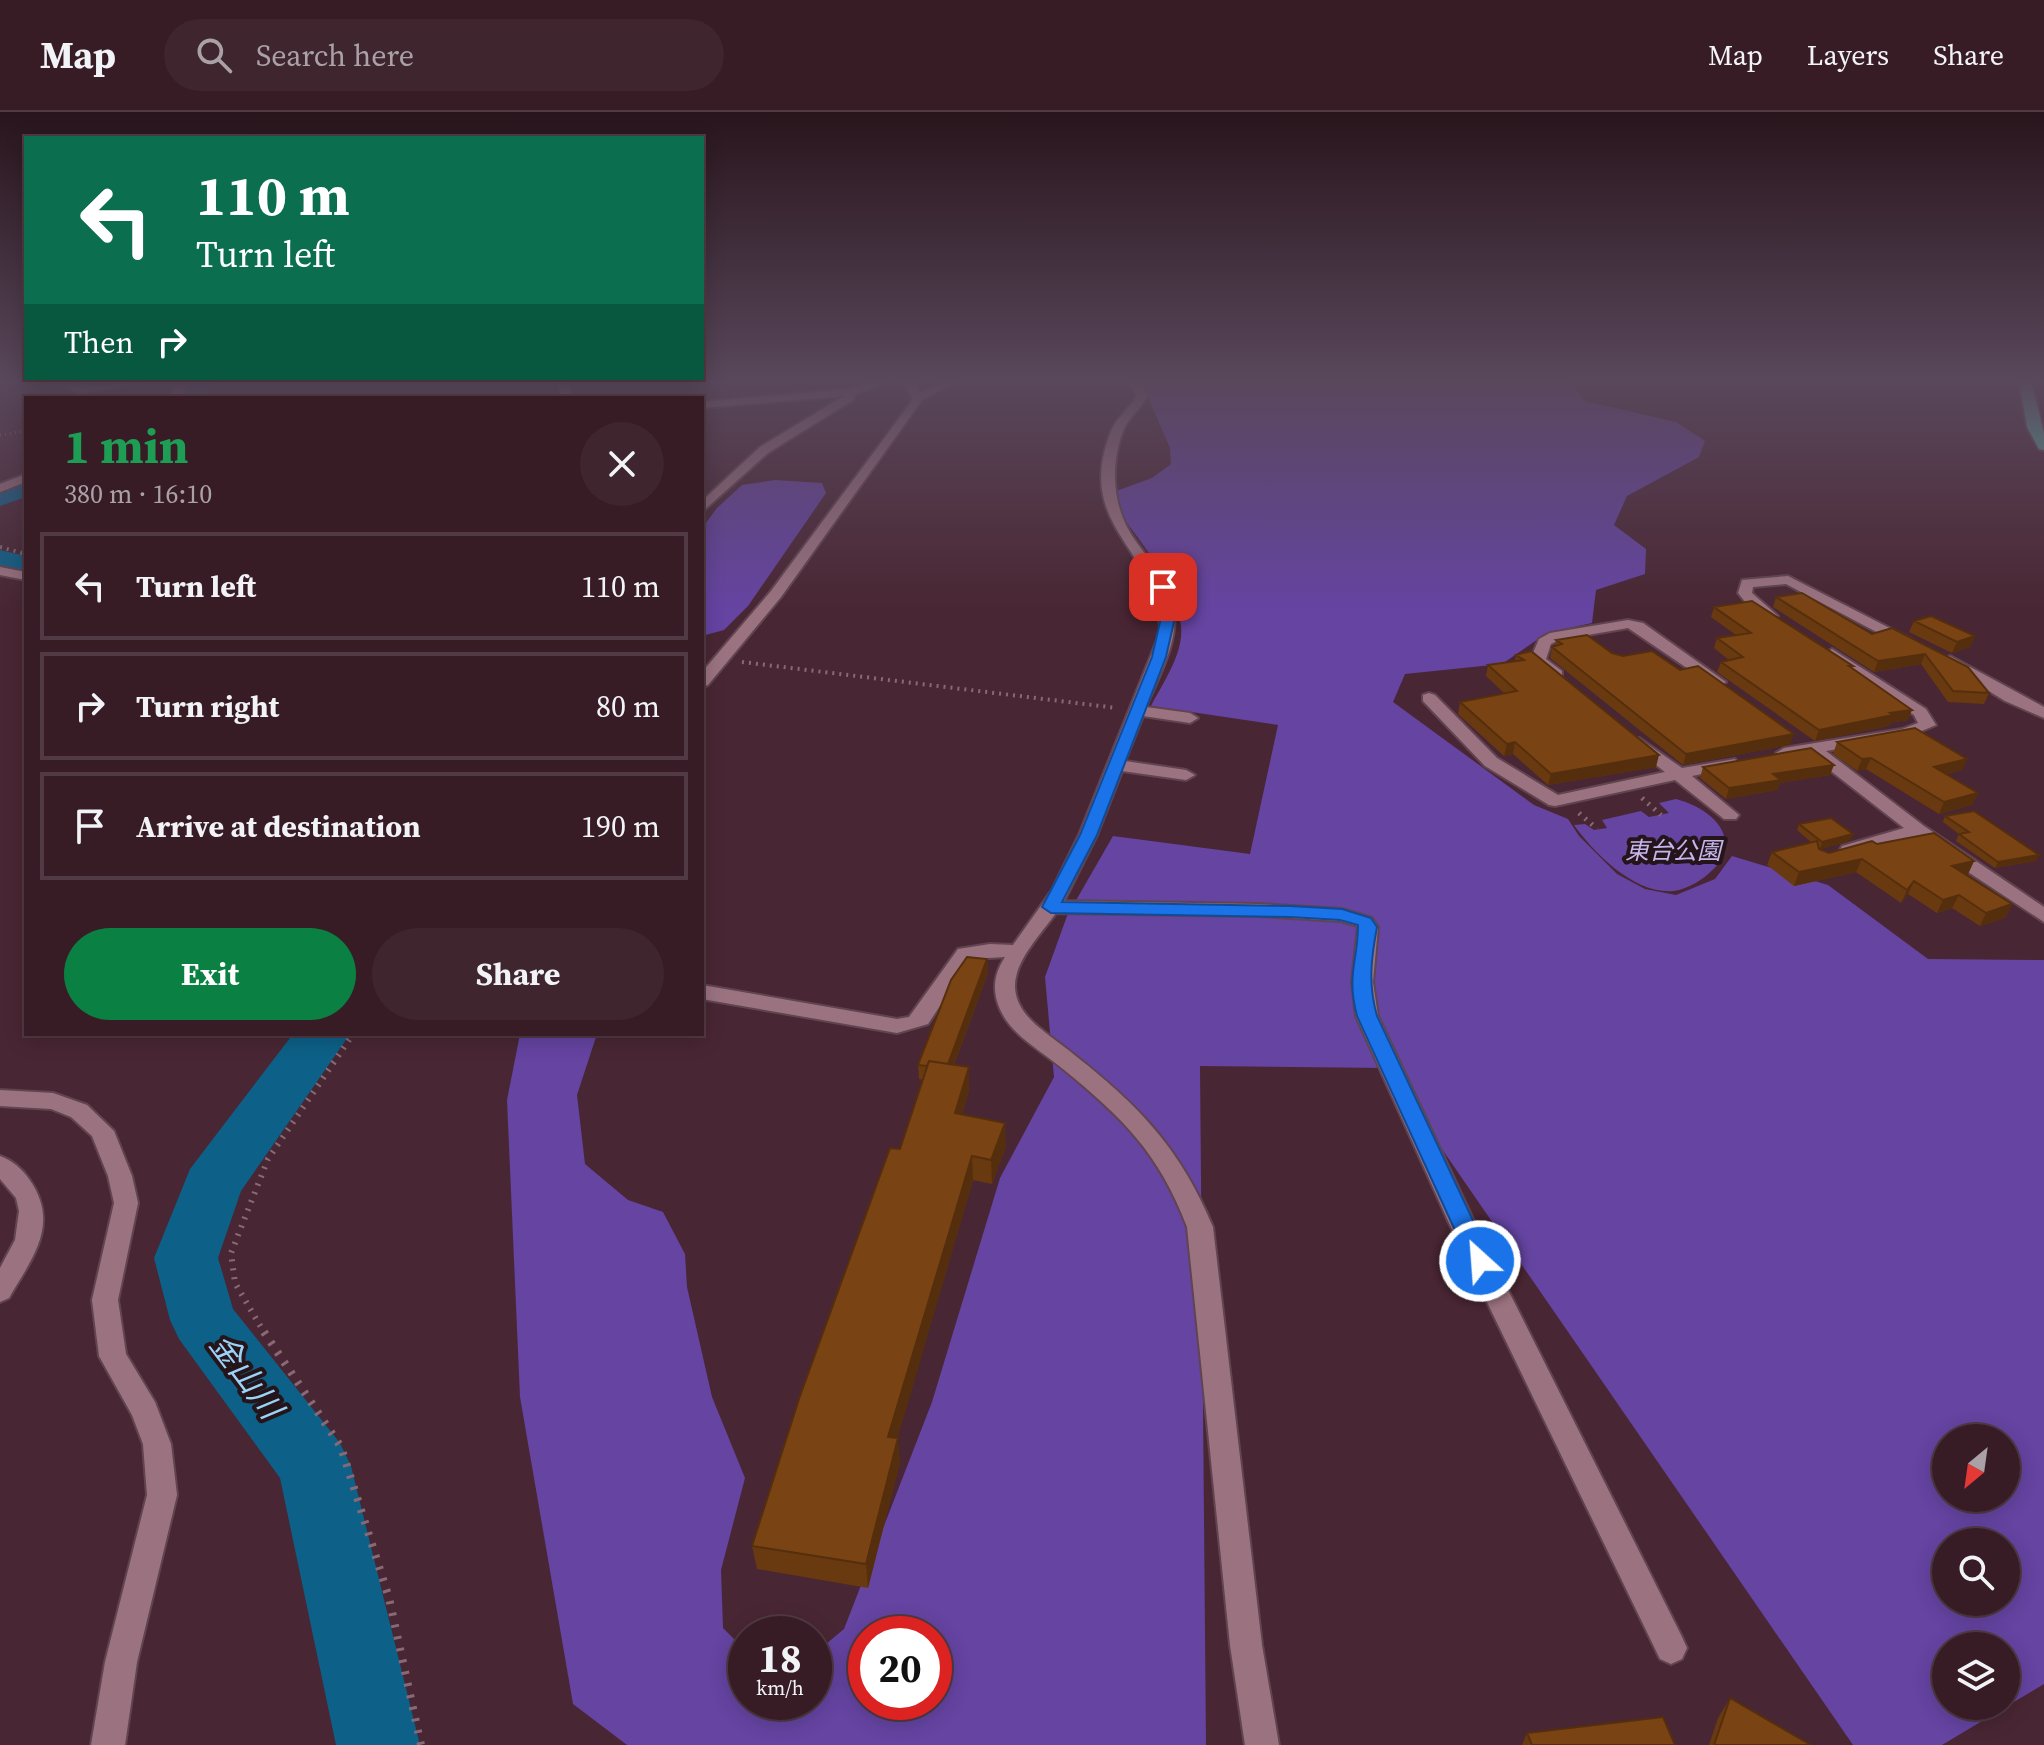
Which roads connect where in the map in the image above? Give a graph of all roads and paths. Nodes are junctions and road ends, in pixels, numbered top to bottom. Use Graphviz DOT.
graph roads {
  1 [pos="756,457"];
  2 [pos="875,457"];
  3 [pos="1115,457"];
  4 [pos="24,479"];
  5 [pos="0,488"];
  6 [pos="704,506"];
  7 [pos="0,547"];
  8 [pos="24,553"];
  9 [pos="0,571"];
  10 [pos="24,576"];
  11 [pos="1782,622"];
  12 [pos="1821,647"];
  13 [pos="721,659"];
  14 [pos="704,680"];
  15 [pos="1572,688"];
  16 [pos="1737,696"];
  17 [pos="1429,698"];
  18 [pos="1138,711"];
  19 [pos="2044,713"];
  20 [pos="1190,718"];
  21 [pos="1787,731"];
  22 [pos="1630,736"];
  23 [pos="1812,748"];
  24 [pos="1117,765"];
  25 [pos="1676,774"];
  26 [pos="1186,775"];
  27 [pos="1730,815"];
  28 [pos="1918,830"];
  29 [pos="1823,857"];
  30 [pos="1051,907"];
  31 [pos="2044,916"];
  32 [pos="1019,952"];
  33 [pos="704,992"];
  34 [pos="352,1036"];
  35 [pos="0,1098"];
  36 [pos="0,1165"];
  37 [pos="0,1291"];
  38 [pos="1671,1648"];
  39 [pos="108,1745"];
  40 [pos="421,1745"];
  41 [pos="1262,1745"];
  1 -- 6 [label="street"];
  2 -- 13 [label="street"];
  3 -- 18 [label="street"];
  4 -- 5 [label="street"];
  7 -- 8 [label="path"];
  9 -- 10 [label="street"];
  11 -- 19 [label="street"];
  12 -- 23 [label="street"];
  13 -- 14 [label="street"];
  13 -- 18 [label="path"];
  15 -- 16 [label="street"];
  17 -- 25 [label="street"];
  18 -- 20 [label="street"];
  18 -- 24 [label="street"];
  21 -- 23 [label="street"];
  22 -- 25 [label="street"];
  23 -- 25 [label="street"];
  23 -- 28 [label="street"];
  24 -- 26 [label="street"];
  24 -- 30 [label="street"];
  25 -- 27 [label="street"];
  28 -- 29 [label="street"];
  28 -- 31 [label="street"];
  30 -- 32 [label="street"];
  30 -- 38 [label="street"];
  32 -- 33 [label="street"];
  32 -- 41 [label="street"];
  34 -- 40 [label="path"];
  35 -- 39 [label="street"];
  36 -- 37 [label="street"];
}
